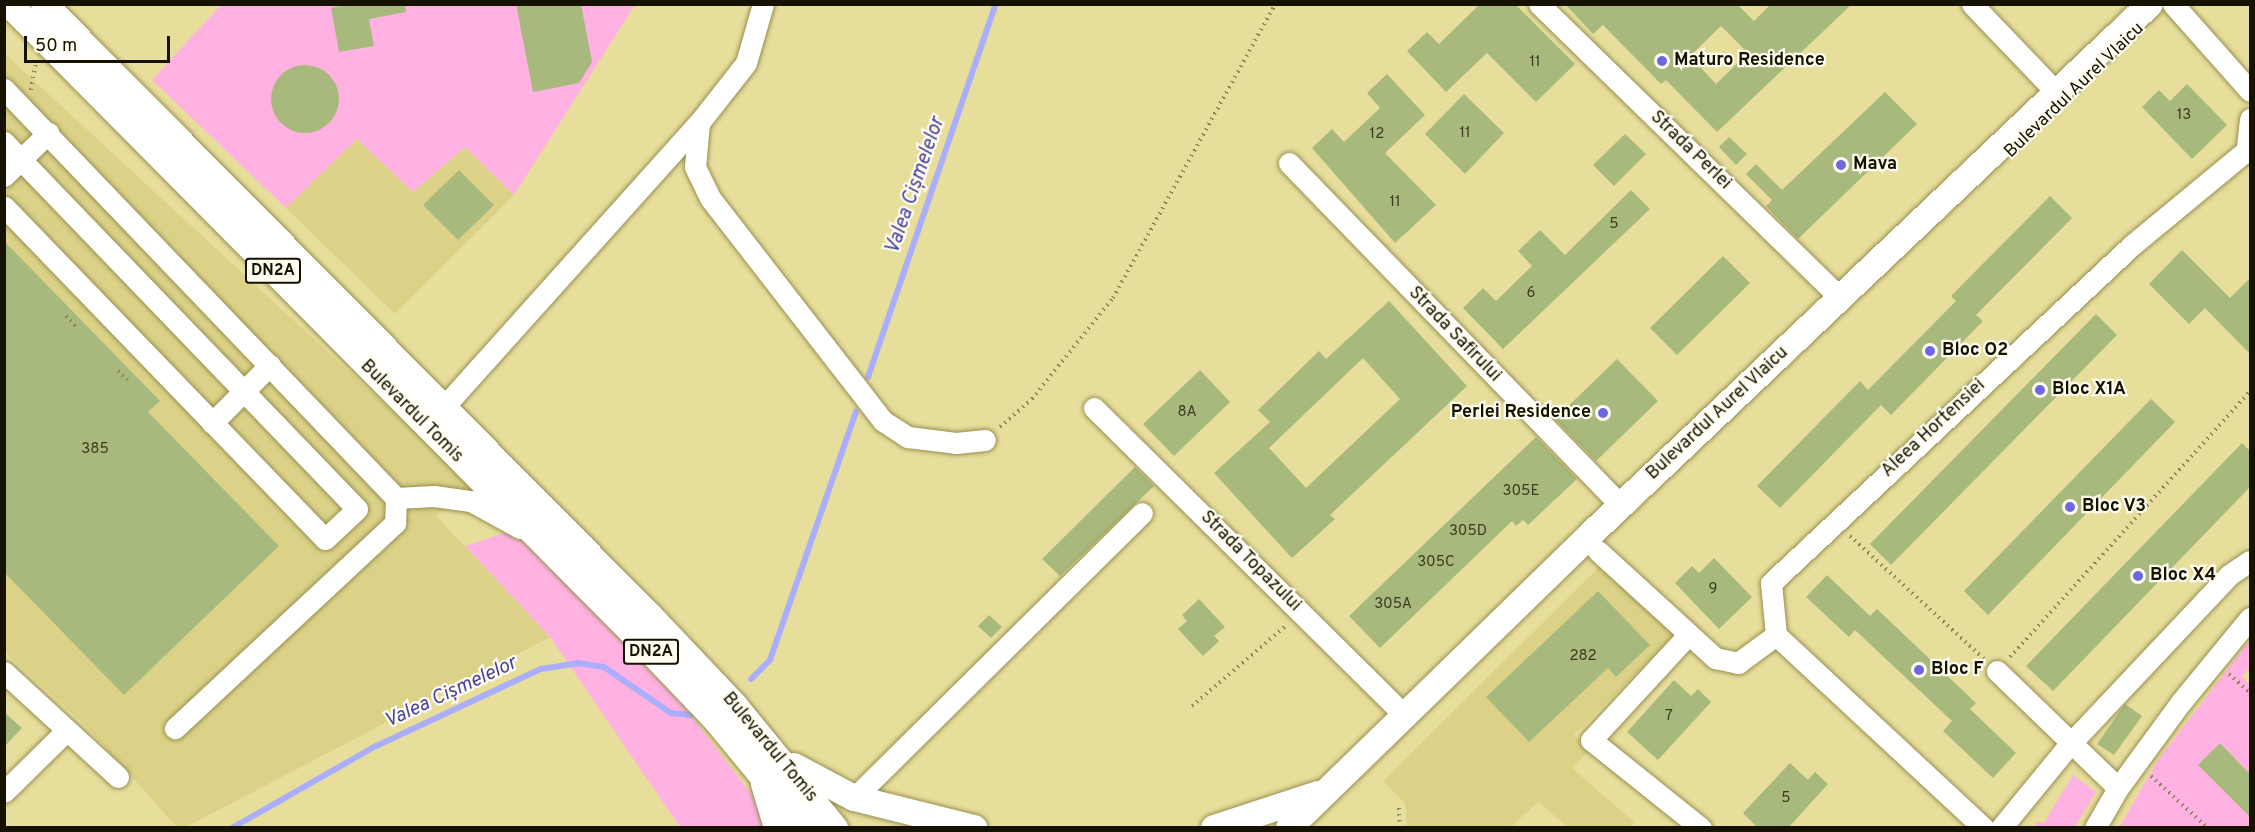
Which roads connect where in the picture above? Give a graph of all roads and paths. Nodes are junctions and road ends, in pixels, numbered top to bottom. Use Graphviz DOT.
graph roads {
  1 [pos="9,4"];
  2 [pos="44,4"];
  3 [pos="764,4"];
  4 [pos="1275,4"];
  5 [pos="1539,4"];
  6 [pos="1972,4"];
  7 [pos="2150,4"];
  8 [pos="2163,4"];
  9 [pos="2173,4"];
  10 [pos="37,56"];
  11 [pos="4,89"];
  12 [pos="2250,91"];
  13 [pos="2057,93"];
  14 [pos="30,97"];
  15 [pos="2250,119"];
  16 [pos="699,123"];
  17 [pos="48,134"];
  18 [pos="4,142"];
  19 [pos="2249,151"];
  20 [pos="21,160"];
  21 [pos="1289,163"];
  22 [pos="4,176"];
  23 [pos="4,207"];
  24 [pos="1841,299"];
  25 [pos="66,316"];
  26 [pos="77,328"];
  27 [pos="270,365"];
  28 [pos="118,371"];
  29 [pos="128,380"];
  30 [pos="2250,390"];
  31 [pos="244,391"];
  32 [pos="1094,408"];
  33 [pos="442,409"];
  34 [pos="212,423"];
  35 [pos="986,440"];
  36 [pos="396,498"];
  37 [pos="1620,506"];
  38 [pos="1142,513"];
  39 [pos="1835,521"];
  40 [pos="537,539"];
  41 [pos="1598,551"];
  42 [pos="2250,561"];
  43 [pos="1301,613"];
  44 [pos="2250,618"];
  45 [pos="1688,635"];
  46 [pos="1776,635"];
  47 [pos="1997,671"];
  48 [pos="4,672"];
  49 [pos="2228,672"];
  50 [pos="2250,693"];
  51 [pos="1192,706"];
  52 [pos="1405,716"];
  53 [pos="175,728"];
  54 [pos="68,730"];
  55 [pos="2069,745"];
  56 [pos="768,762"];
  57 [pos="2143,769"];
  58 [pos="118,777"];
  59 [pos="2118,788"];
  60 [pos="1327,791"];
  61 [pos="4,792"];
  62 [pos="854,798"];
  63 [pos="1399,808"];
  64 [pos="777,828"];
  65 [pos="805,828"];
  66 [pos="835,828"];
  67 [pos="974,828"];
  68 [pos="1214,828"];
  69 [pos="1289,828"];
  70 [pos="1312,828"];
  71 [pos="1400,828"];
  72 [pos="1701,828"];
  73 [pos="1984,828"];
  74 [pos="2001,828"];
  75 [pos="2095,828"];
  76 [pos="2208,828"];
  1 -- 40 [label="main road, Bulevardul Tomis / DN2A"];
  2 -- 33 [label="main road, Bulevardul Tomis / DN2A"];
  3 -- 16 [label="street"];
  4 -- 35 [label="path"];
  5 -- 24 [label="street, Strada Perlei"];
  6 -- 13 [label="street"];
  7 -- 13 [label="main road, Bulevardul Aurel Vlaicu"];
  8 -- 41 [label="main road, Bulevardul Aurel Vlaicu"];
  9 -- 12 [label="street"];
  10 -- 14 [label="path"];
  11 -- 17 [label="street"];
  13 -- 24 [label="main road, Bulevardul Aurel Vlaicu"];
  15 -- 19 [label="street"];
  16 -- 33 [label="street"];
  16 -- 35 [label="street"];
  17 -- 20 [label="street"];
  17 -- 27 [label="street"];
  18 -- 20 [label="street"];
  19 -- 39 [label="street, Aleea Hortensiei"];
  20 -- 22 [label="street"];
  20 -- 31 [label="street"];
  21 -- 37 [label="street, Strada Safirului"];
  23 -- 34 [label="street"];
  24 -- 37 [label="main road, Bulevardul Aurel Vlaicu"];
  25 -- 26 [label="path"];
  27 -- 31 [label="street"];
  27 -- 36 [label="street"];
  28 -- 29 [label="path"];
  30 -- 47 [label="path"];
  31 -- 34 [label="street"];
  31 -- 34 [label="street"];
  32 -- 43 [label="street, Strada Topazului"];
  33 -- 56 [label="main road, Bulevardul Tomis / DN2A"];
  36 -- 40 [label="street"];
  36 -- 53 [label="street"];
  37 -- 52 [label="main road, Bulevardul Aurel Vlaicu"];
  38 -- 62 [label="street"];
  39 -- 46 [label="street, Aleea Hortensiei"];
  39 -- 47 [label="path"];
  40 -- 56 [label="main road, Bulevardul Tomis / DN2A"];
  41 -- 45 [label="street"];
  41 -- 70 [label="main road, Bulevardul Aurel Vlaicu"];
  42 -- 55 [label="street"];
  43 -- 51 [label="path"];
  43 -- 52 [label="street, Strada Topazului"];
  44 -- 59 [label="street"];
  45 -- 46 [label="street"];
  45 -- 72 [label="street"];
  46 -- 73 [label="street"];
  47 -- 55 [label="street"];
  48 -- 54 [label="street"];
  49 -- 50 [label="path"];
  52 -- 60 [label="main road, Bulevardul Aurel Vlaicu"];
  54 -- 58 [label="street"];
  54 -- 61 [label="street"];
  55 -- 59 [label="street"];
  55 -- 74 [label="street"];
  56 -- 62 [label="main road"];
  56 -- 64 [label="main road"];
  56 -- 65 [label="main road, Bulevardul Tomis / DN2A"];
  56 -- 66 [label="main road, Bulevardul Tomis / DN2A"];
  57 -- 76 [label="path"];
  59 -- 75 [label="street"];
  60 -- 68 [label="main road"];
  60 -- 69 [label="main road, Bulevardul Aurel Vlaicu"];
  62 -- 67 [label="main road"];
  63 -- 71 [label="path"];
}
